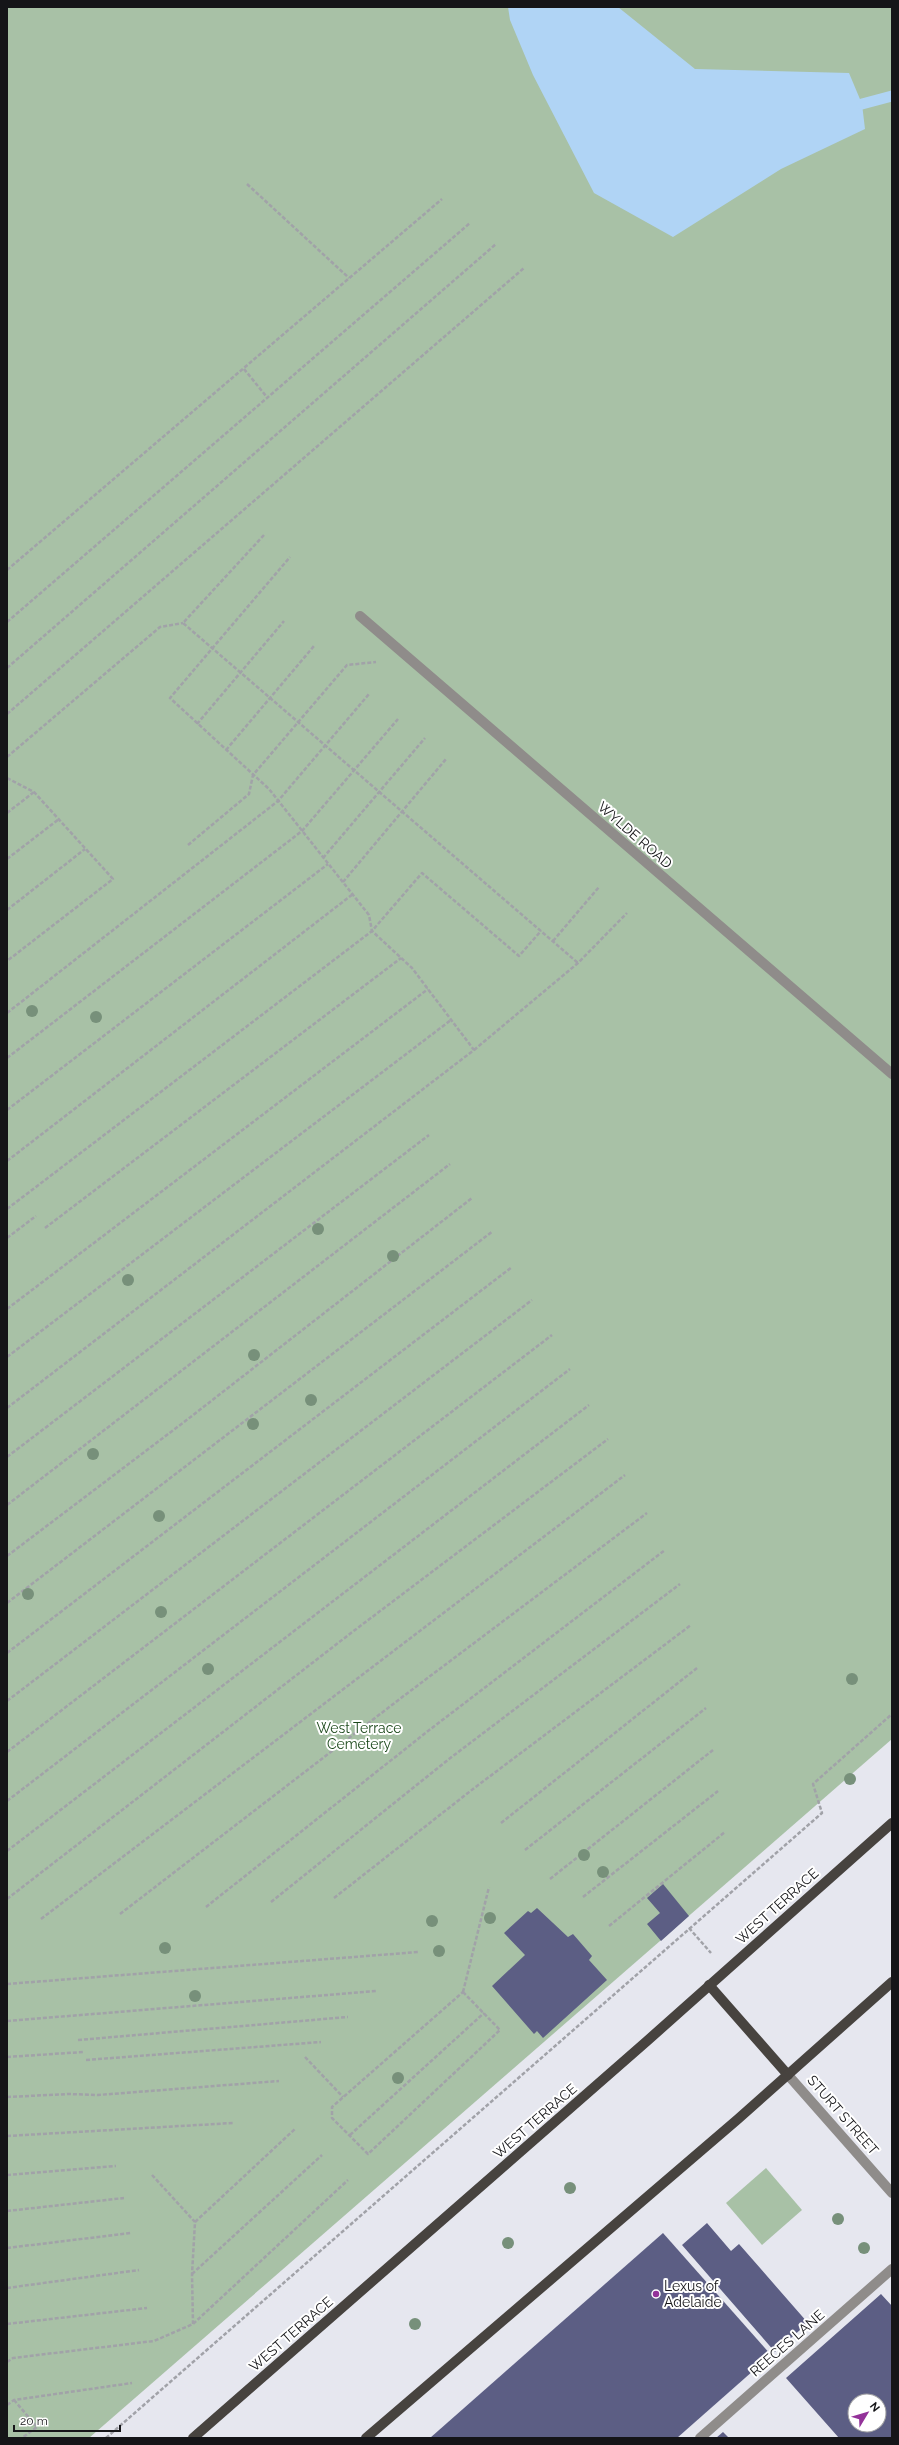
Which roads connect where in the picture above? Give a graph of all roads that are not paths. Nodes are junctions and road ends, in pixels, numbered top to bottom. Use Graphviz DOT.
graph roads {
  1 [pos="360,616"];
  2 [pos="892,1074"];
  3 [pos="892,1823"];
  4 [pos="892,1982"];
  5 [pos="709,1985"];
  6 [pos="788,2075"];
  7 [pos="892,2193"];
  8 [pos="892,2269"];
  9 [pos="193,2438"];
  10 [pos="366,2438"];
  11 [pos="700,2438"];
  1 -- 2 [label="street, WYLDE ROAD"];
  3 -- 5 [label="main road, WEST TERRACE"];
  4 -- 6 [label="main road"];
  5 -- 6 [label="main road"];
  5 -- 9 [label="main road, WEST TERRACE"];
  6 -- 7 [label="street, STURT STREET"];
  6 -- 10 [label="main road"];
  8 -- 11 [label="street, REECES LANE"];
}
